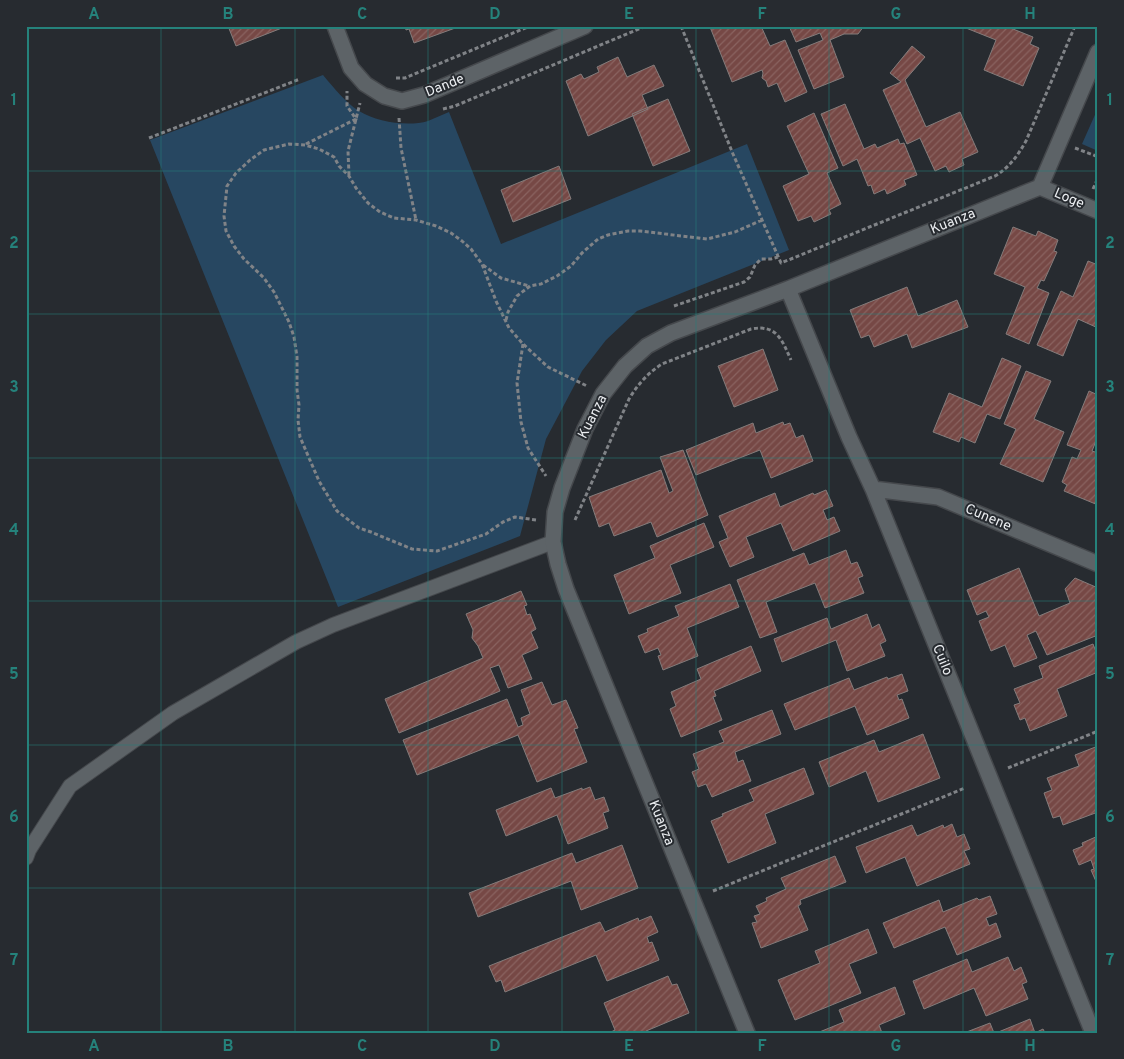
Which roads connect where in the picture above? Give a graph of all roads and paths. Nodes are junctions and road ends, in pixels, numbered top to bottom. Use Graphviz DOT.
graph roads {
  1 [pos="335,26"];
  2 [pos="530,26"];
  3 [pos="586,26"];
  4 [pos="646,26"];
  5 [pos="681,26"];
  6 [pos="1075,26"];
  7 [pos="1098,52"];
  8 [pos="392,77"];
  9 [pos="300,79"];
  10 [pos="365,84"];
  11 [pos="347,90"];
  12 [pos="402,101"];
  13 [pos="455,106"];
  14 [pos="356,119"];
  15 [pos="149,138"];
  16 [pos="305,145"];
  17 [pos="1072,146"];
  18 [pos="1097,157"];
  19 [pos="349,176"];
  20 [pos="1098,178"];
  21 [pos="1040,187"];
  22 [pos="1092,193"];
  23 [pos="1098,211"];
  24 [pos="416,220"];
  25 [pos="762,220"];
  26 [pos="778,257"];
  27 [pos="482,264"];
  28 [pos="530,286"];
  29 [pos="788,288"];
  30 [pos="674,306"];
  31 [pos="509,328"];
  32 [pos="523,344"];
  33 [pos="791,360"];
  34 [pos="603,394"];
  35 [pos="562,488"];
  36 [pos="873,488"];
  37 [pos="575,520"];
  38 [pos="554,523"];
  39 [pos="553,542"];
  40 [pos="1098,564"];
  41 [pos="1098,731"];
  42 [pos="1008,768"];
  43 [pos="965,788"];
  44 [pos="26,858"];
  45 [pos="713,890"];
  46 [pos="746,1033"];
  47 [pos="1093,1033"];
  1 -- 10 [label="street"];
  2 -- 8 [label="path"];
  3 -- 12 [label="street, Dande"];
  4 -- 13 [label="path"];
  5 -- 25 [label="path"];
  6 -- 26 [label="path"];
  7 -- 21 [label="street"];
  9 -- 15 [label="path"];
  10 -- 12 [label="street"];
  10 -- 14 [label="path"];
  11 -- 14 [label="path"];
  12 -- 24 [label="path"];
  14 -- 16 [label="path"];
  14 -- 19 [label="path"];
  16 -- 19 [label="path"];
  16 -- 38 [label="path"];
  17 -- 18 [label="path"];
  19 -- 24 [label="path"];
  20 -- 22 [label="path"];
  21 -- 23 [label="street, Loge"];
  21 -- 29 [label="street, Kuanza"];
  24 -- 27 [label="path"];
  25 -- 26 [label="path"];
  25 -- 28 [label="path"];
  26 -- 30 [label="path"];
  27 -- 28 [label="path"];
  27 -- 31 [label="path"];
  28 -- 31 [label="path"];
  29 -- 34 [label="street, Kuanza"];
  29 -- 36 [label="street, Cuilo"];
  31 -- 32 [label="path"];
  32 -- 34 [label="path"];
  32 -- 35 [label="path"];
  33 -- 37 [label="path"];
  34 -- 35 [label="street, Kuanza"];
  35 -- 38 [label="street, Kuanza"];
  36 -- 40 [label="street, Cunene"];
  36 -- 47 [label="street, Cuilo"];
  38 -- 39 [label="street, Kuanza"];
  39 -- 44 [label="lane"];
  39 -- 46 [label="street, Kuanza"];
  41 -- 42 [label="path"];
  43 -- 45 [label="path"];
}
